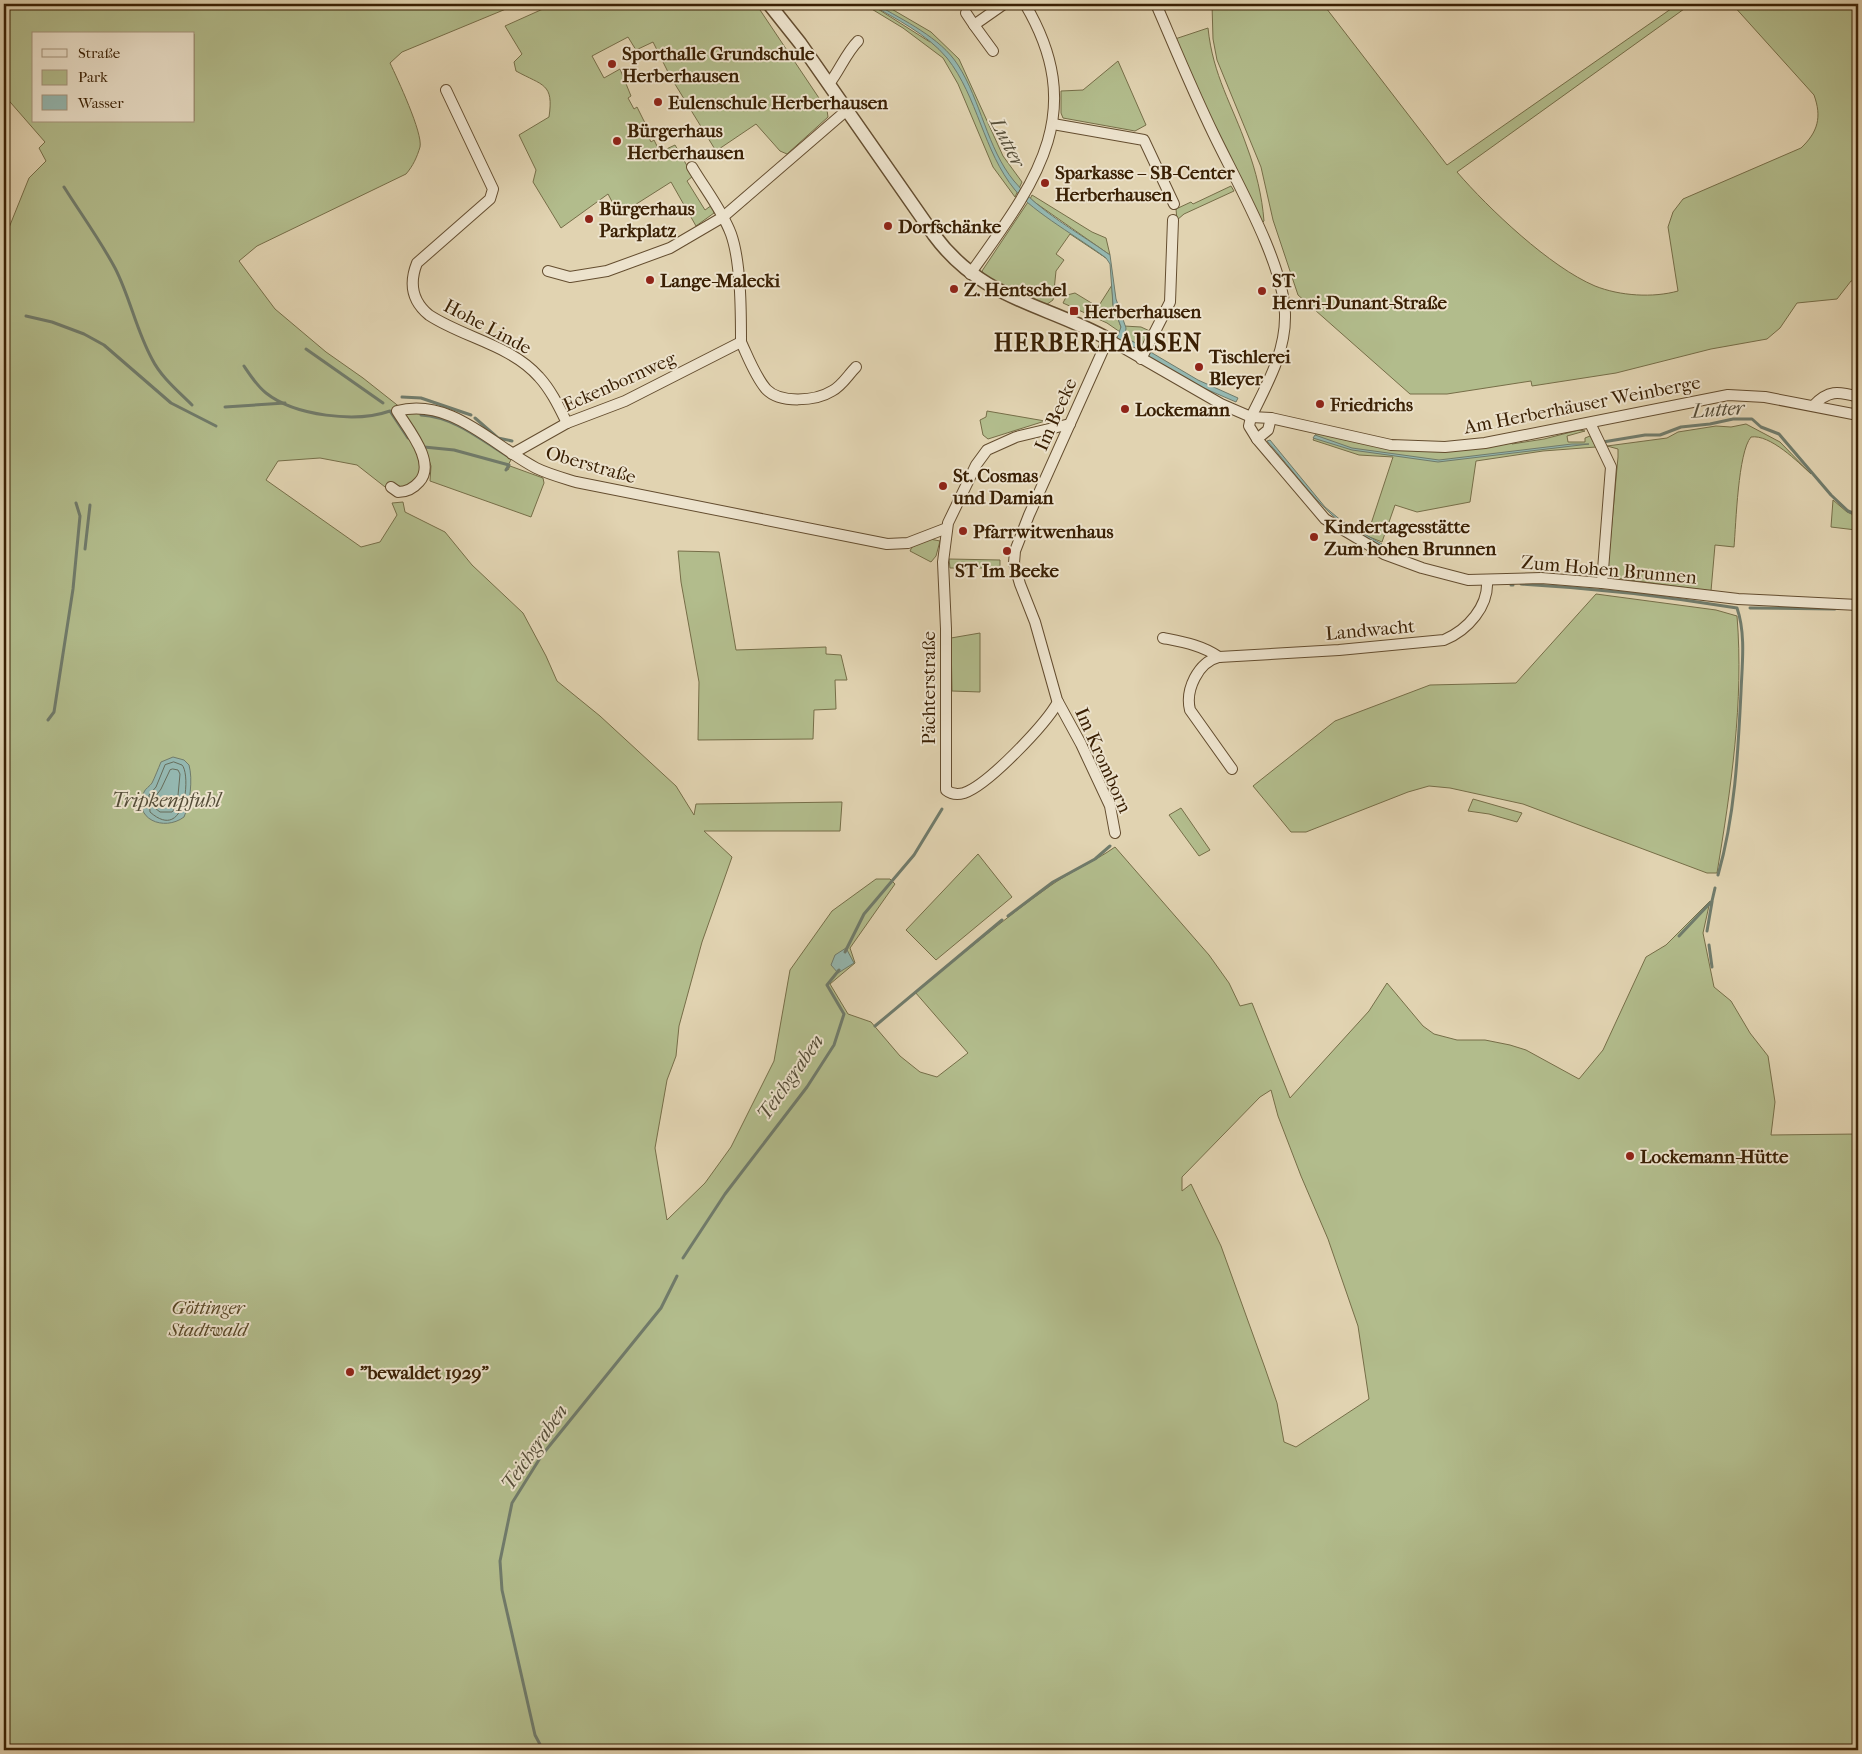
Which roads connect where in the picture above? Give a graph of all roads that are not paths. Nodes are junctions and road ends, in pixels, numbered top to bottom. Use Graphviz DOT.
graph roads {
  1 [pos="768,4"];
  2 [pos="1004,4"];
  3 [pos="1025,4"];
  4 [pos="1156,4"];
  5 [pos="966,13"];
  6 [pos="974,25"];
  7 [pos="858,41"];
  8 [pos="993,51"];
  9 [pos="829,84"];
  10 [pos="446,90"];
  11 [pos="847,110"];
  12 [pos="1053,124"];
  13 [pos="692,167"];
  14 [pos="1174,204"];
  15 [pos="723,217"];
  16 [pos="1173,220"];
  17 [pos="548,271"];
  18 [pos="970,274"];
  19 [pos="1108,339"];
  20 [pos="741,342"];
  21 [pos="1144,354"];
  22 [pos="856,367"];
  23 [pos="1858,397"];
  24 [pos="1813,406"];
  25 [pos="1251,416"];
  26 [pos="1858,416"];
  27 [pos="1272,418"];
  28 [pos="567,423"];
  29 [pos="1590,423"];
  30 [pos="1070,424"];
  31 [pos="1257,439"];
  32 [pos="512,454"];
  33 [pos="391,487"];
  34 [pos="947,528"];
  35 [pos="1488,580"];
  36 [pos="1602,583"];
  37 [pos="1858,605"];
  38 [pos="1163,638"];
  39 [pos="1219,657"];
  40 [pos="1058,702"];
  41 [pos="1232,769"];
  42 [pos="1115,833"];
  1 -- 9 [label="street"];
  2 -- 6 [label="street"];
  3 -- 12 [label="street"];
  4 -- 25 [label="street"];
  5 -- 6 [label="street"];
  6 -- 8 [label="street"];
  7 -- 9 [label="street"];
  9 -- 11 [label="street"];
  10 -- 28 [label="street, Hohe Linde"];
  11 -- 15 [label="street"];
  11 -- 18 [label="street"];
  12 -- 14 [label="street"];
  12 -- 18 [label="street"];
  13 -- 15 [label="street"];
  15 -- 17 [label="street"];
  15 -- 20 [label="street"];
  16 -- 21 [label="street"];
  18 -- 19 [label="street"];
  19 -- 21 [label="street, Am Herberhäuser Weinberge"];
  19 -- 30 [label="street, Im Beeke"];
  20 -- 22 [label="street"];
  20 -- 28 [label="street, Eckenbornweg"];
  21 -- 25 [label="street, Am Herberhäuser Weinberge"];
  23 -- 24 [label="street"];
  24 -- 26 [label="street, Am Herberhäuser Weinberge"];
  24 -- 29 [label="street, Am Herberhäuser Weinberge"];
  25 -- 27 [label="street, Am Herberhäuser Weinberge"];
  25 -- 31 [label="street, Zum Hohen Brunnen"];
  27 -- 29 [label="street, Am Herberhäuser Weinberge"];
  27 -- 31 [label="street"];
  28 -- 32 [label="street, Eckenbornweg"];
  29 -- 36 [label="street"];
  30 -- 34 [label="street"];
  30 -- 40 [label="street, Im Beeke"];
  31 -- 35 [label="street, Zum Hohen Brunnen"];
  32 -- 33 [label="street, Oberstraße"];
  32 -- 34 [label="street, Oberstraße"];
  34 -- 40 [label="street, Pächterstraße"];
  35 -- 36 [label="street, Zum Hohen Brunnen"];
  35 -- 39 [label="street, Landwacht"];
  36 -- 37 [label="street, Zum Hohen Brunnen"];
  38 -- 39 [label="street"];
  39 -- 41 [label="street"];
  40 -- 42 [label="street, Im Kromborn"];
}
